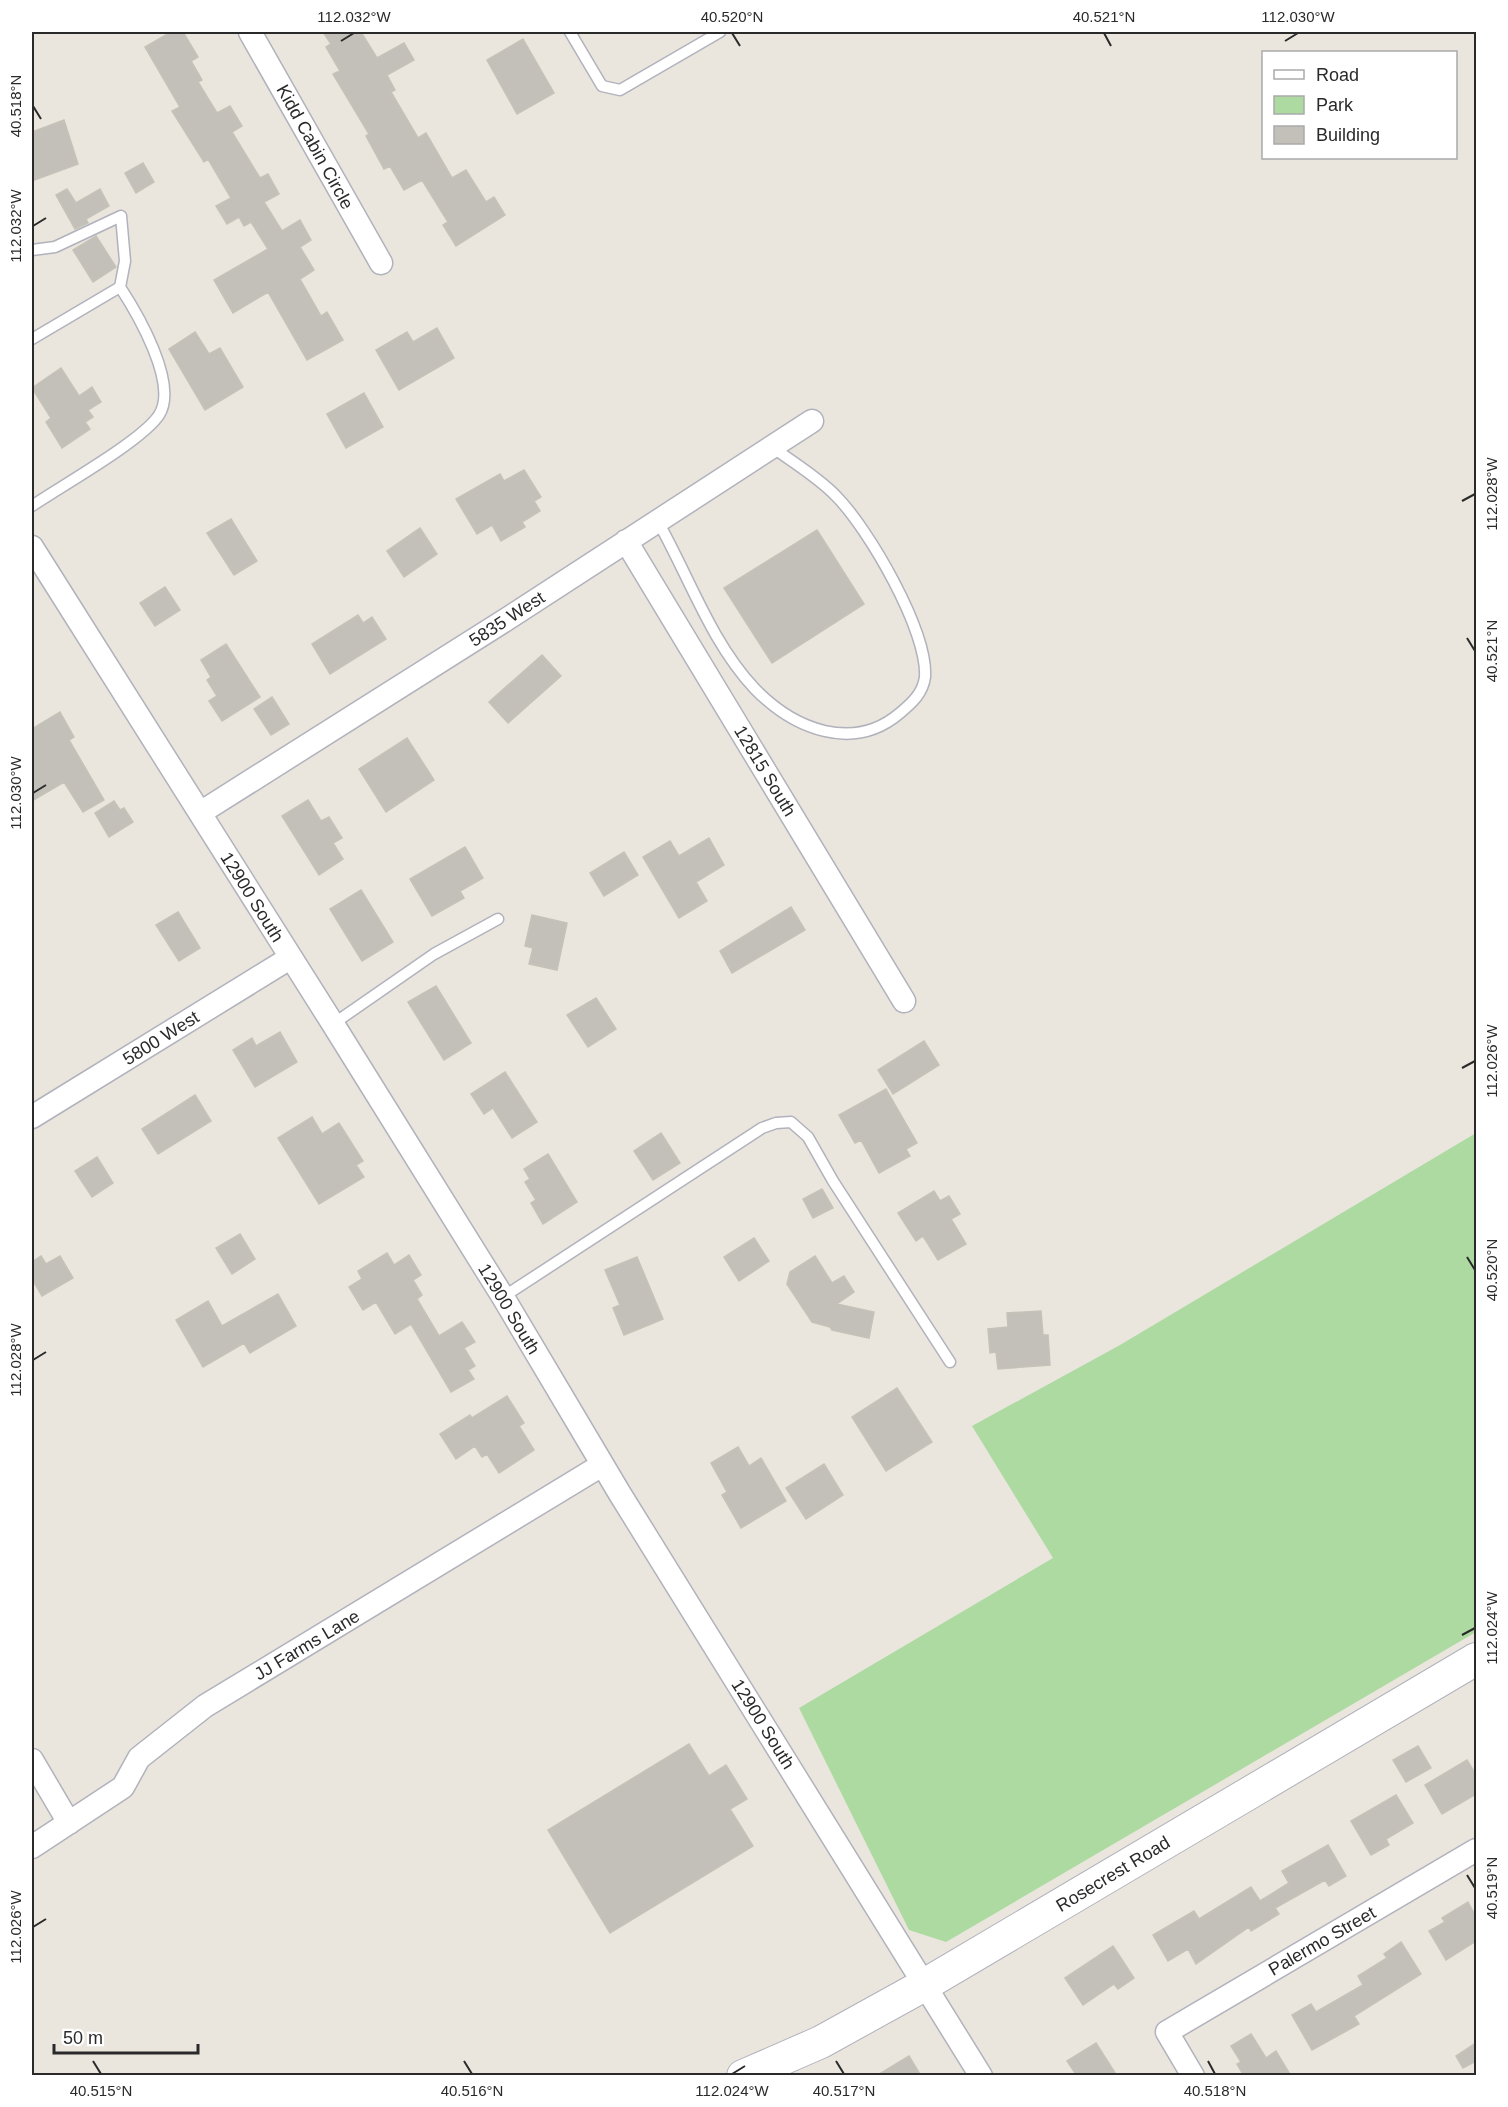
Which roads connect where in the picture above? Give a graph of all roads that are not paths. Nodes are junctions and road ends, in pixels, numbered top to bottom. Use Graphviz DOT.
graph roads {
  1 [pos="250,32"];
  2 [pos="570,32"];
  3 [pos="720,32"];
  4 [pos="32,250"];
  5 [pos="381,263"];
  6 [pos="120,287"];
  7 [pos="32,339"];
  8 [pos="812,421"];
  9 [pos="771,446"];
  10 [pos="32,506"];
  11 [pos="657,520"];
  12 [pos="626,541"];
  13 [pos="32,547"];
  14 [pos="200,813"];
  15 [pos="498,919"];
  16 [pos="290,958"];
  17 [pos="904,1001"];
  18 [pos="333,1024"];
  19 [pos="32,1117"];
  20 [pos="503,1298"];
  21 [pos="950,1362"];
  22 [pos="602,1465"];
  23 [pos="1476,1659"];
  24 [pos="32,1760"];
  25 [pos="69,1823"];
  26 [pos="32,1847"];
  27 [pos="1476,1850"];
  28 [pos="926,1984"];
  29 [pos="743,2076"];
  30 [pos="981,2076"];
  31 [pos="1193,2076"];
  1 -- 5 [label="street, Kidd Cabin Circle"];
  2 -- 3 [label="lane"];
  4 -- 6 [label="lane"];
  6 -- 7 [label="lane"];
  6 -- 10 [label="lane"];
  8 -- 9 [label="street, 5835 West"];
  9 -- 11 [label="street, 5835 West"];
  9 -- 11 [label="lane"];
  11 -- 12 [label="street, 5835 West"];
  12 -- 14 [label="street, 5835 West"];
  12 -- 17 [label="street, 12815 South"];
  13 -- 14 [label="street, 12900 South"];
  14 -- 16 [label="street, 12900 South"];
  15 -- 18 [label="lane"];
  16 -- 18 [label="street, 12900 South"];
  16 -- 19 [label="street, 5800 West"];
  18 -- 20 [label="street, 12900 South"];
  20 -- 21 [label="lane"];
  20 -- 22 [label="street, 12900 South"];
  22 -- 25 [label="street, JJ Farms Lane"];
  22 -- 28 [label="street, 12900 South"];
  23 -- 28 [label="main road, Rosecrest Road"];
  24 -- 25 [label="street"];
  25 -- 26 [label="street, JJ Farms Lane"];
  27 -- 31 [label="street, Palermo Street"];
  28 -- 29 [label="main road, Rosecrest Road"];
  28 -- 30 [label="street, 12900 South"];
}
